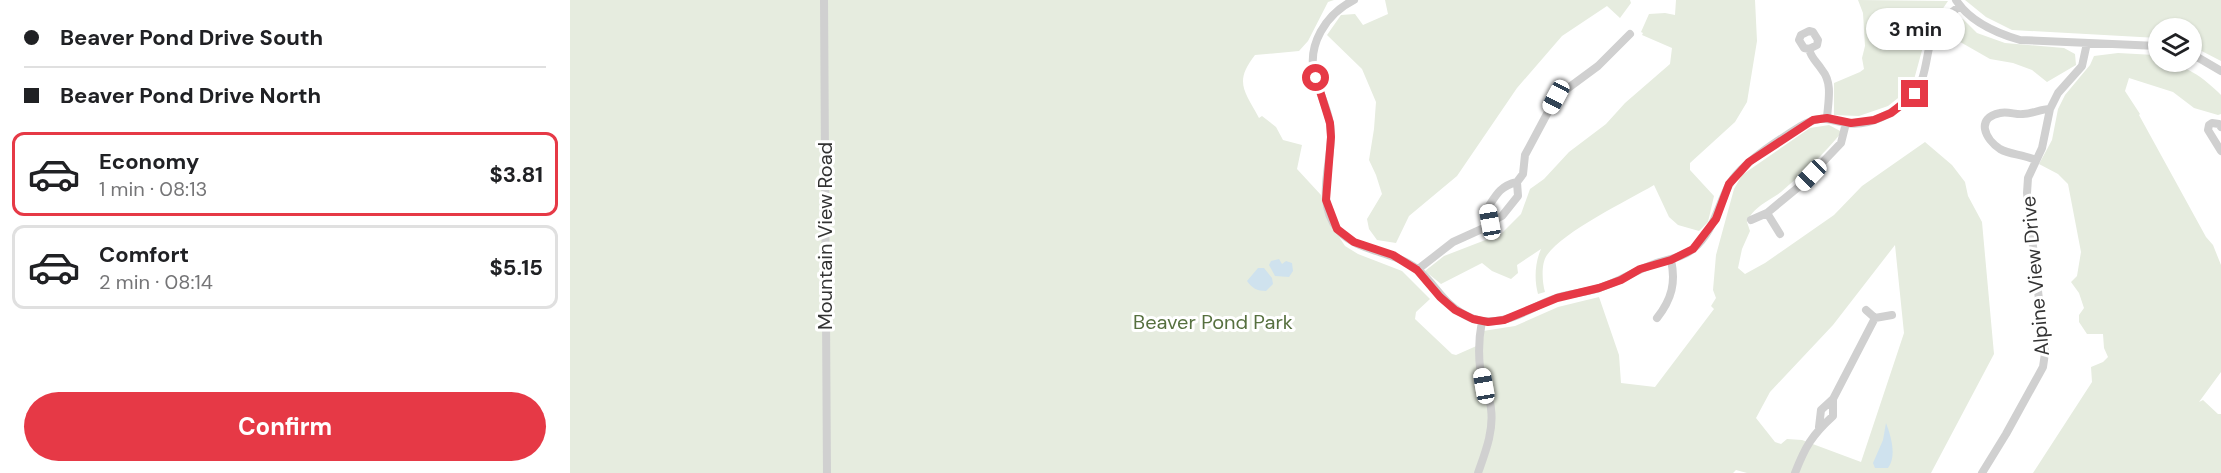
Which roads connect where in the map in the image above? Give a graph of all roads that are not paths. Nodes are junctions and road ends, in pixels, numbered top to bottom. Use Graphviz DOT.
graph roads {
  1 [pos="824,0"];
  2 [pos="1354,0"];
  3 [pos="1958,3"];
  4 [pos="1630,34"];
  5 [pos="2087,43"];
  6 [pos="2148,46"];
  7 [pos="1809,49"];
  8 [pos="2202,60"];
  9 [pos="2221,71"];
  10 [pos="2050,109"];
  11 [pos="1827,118"];
  12 [pos="1846,123"];
  13 [pos="2221,127"];
  14 [pos="2221,151"];
  15 [pos="2035,160"];
  16 [pos="1517,182"];
  17 [pos="1767,213"];
  18 [pos="1751,220"];
  19 [pos="1490,222"];
  20 [pos="1780,234"];
  21 [pos="1671,260"];
  22 [pos="1417,270"];
  23 [pos="1866,310"];
  24 [pos="1892,315"];
  25 [pos="1658,318"];
  26 [pos="1875,318"];
  27 [pos="1482,321"];
  28 [pos="1833,399"];
  29 [pos="1819,427"];
  30 [pos="1796,470"];
  31 [pos="827,473"];
  32 [pos="1478,473"];
  33 [pos="1983,473"];
  1 -- 31 [label="street, Mountain View Road"];
  2 -- 22 [label="street"];
  3 -- 5 [label="street"];
  3 -- 12 [label="street"];
  4 -- 16 [label="street"];
  5 -- 6 [label="street"];
  5 -- 10 [label="street, Alpine View Drive"];
  7 -- 11 [label="street"];
  8 -- 9 [label="street"];
  10 -- 15 [label="street, Alpine View Drive"];
  10 -- 15 [label="street"];
  11 -- 12 [label="street"];
  11 -- 21 [label="street"];
  12 -- 17 [label="street"];
  13 -- 14 [label="street"];
  15 -- 33 [label="street, Alpine View Drive"];
  16 -- 19 [label="street"];
  16 -- 19 [label="street"];
  17 -- 18 [label="street"];
  17 -- 20 [label="street"];
  19 -- 22 [label="street"];
  21 -- 25 [label="street"];
  21 -- 27 [label="street"];
  22 -- 27 [label="street"];
  23 -- 26 [label="street"];
  24 -- 26 [label="street"];
  26 -- 28 [label="street"];
  27 -- 32 [label="street"];
  28 -- 29 [label="street"];
  28 -- 29 [label="street"];
  29 -- 30 [label="street"];
}
